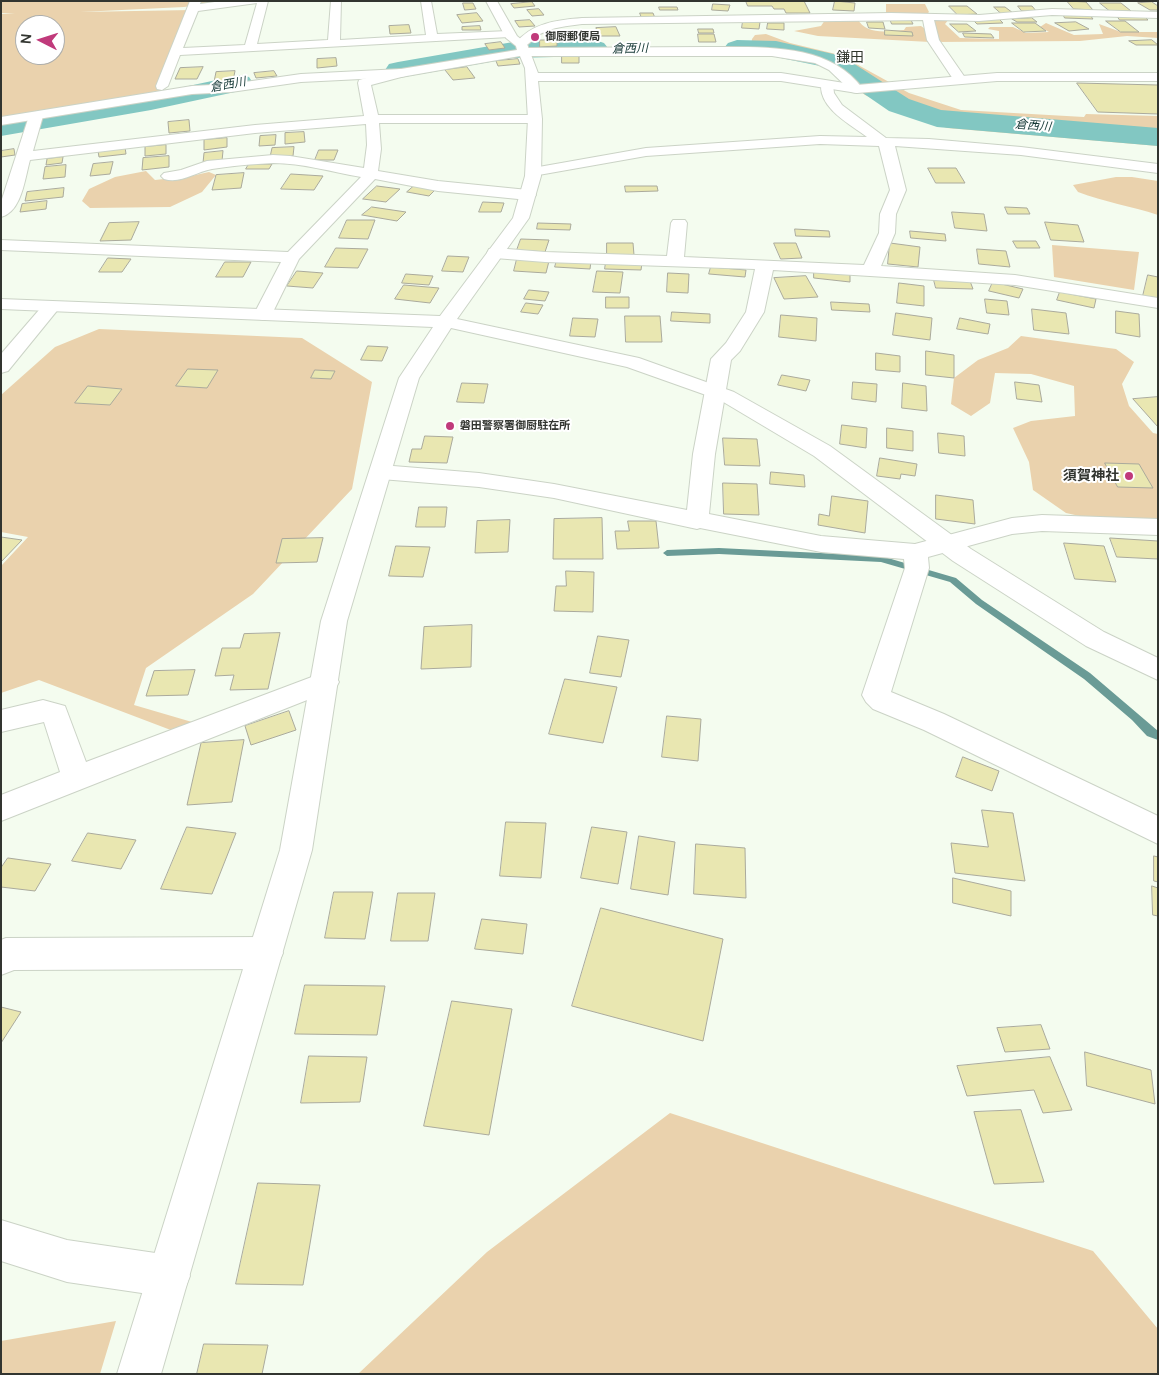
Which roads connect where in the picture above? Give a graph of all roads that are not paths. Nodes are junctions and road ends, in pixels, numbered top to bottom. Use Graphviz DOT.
graph roads {
  1 [pos="253,1"];
  2 [pos="263,1"];
  3 [pos="336,1"];
  4 [pos="426,1"];
  5 [pos="491,1"];
  6 [pos="824,1"];
  7 [pos="1032,1"];
  8 [pos="925,4"];
  9 [pos="194,5"];
  10 [pos="696,5"];
  11 [pos="1043,13"];
  12 [pos="1158,15"];
  13 [pos="827,17"];
  14 [pos="933,17"];
  15 [pos="701,19"];
  16 [pos="731,19"];
  17 [pos="736,30"];
  18 [pos="804,30"];
  19 [pos="509,34"];
  20 [pos="432,38"];
  21 [pos="334,43"];
  22 [pos="250,48"];
  23 [pos="523,48"];
  24 [pos="175,52"];
  25 [pos="401,73"];
  26 [pos="532,77"];
  27 [pos="1158,77"];
  28 [pos="960,79"];
  29 [pos="827,85"];
  30 [pos="162,86"];
  31 [pos="861,88"];
  32 [pos="36,116"];
  33 [pos="373,119"];
  34 [pos="535,119"];
  35 [pos="1,121"];
  36 [pos="255,129"];
  37 [pos="883,142"];
  38 [pos="24,156"];
  39 [pos="240,162"];
  40 [pos="1158,169"];
  41 [pos="533,172"];
  42 [pos="169,176"];
  43 [pos="370,176"];
  44 [pos="528,195"];
  45 [pos="1,212"];
  46 [pos="680,223"];
  47 [pos="1,245"];
  48 [pos="495,253"];
  49 [pos="292,257"];
  50 [pos="675,261"];
  51 [pos="765,265"];
  52 [pos="871,270"];
  53 [pos="1158,303"];
  54 [pos="1,304"];
  55 [pos="51,307"];
  56 [pos="264,314"];
  57 [pos="447,322"];
  58 [pos="1,366"];
  59 [pos="714,392"];
  60 [pos="381,472"];
  61 [pos="697,521"];
  62 [pos="1158,527"];
  63 [pos="946,543"];
  64 [pos="915,552"];
  65 [pos="1158,670"];
  66 [pos="324,682"];
  67 [pos="1,721"];
  68 [pos="77,779"];
  69 [pos="1,808"];
  70 [pos="1158,831"];
  71 [pos="266,953"];
  72 [pos="1,959"];
  73 [pos="1,1240"];
  74 [pos="169,1276"];
  75 [pos="139,1374"];
  1 -- 9 [label="street"];
  2 -- 22 [label="street"];
  3 -- 21 [label="street"];
  4 -- 20 [label="street"];
  5 -- 19 [label="street"];
  6 -- 13 [label="street"];
  7 -- 11 [label="street"];
  8 -- 14 [label="street"];
  9 -- 24 [label="street"];
  10 -- 15 [label="street"];
  11 -- 12 [label="street"];
  11 -- 14 [label="street"];
  13 -- 14 [label="street"];
  13 -- 16 [label="street"];
  13 -- 18 [label="street"];
  14 -- 28 [label="street"];
  15 -- 16 [label="street"];
  15 -- 23 [label="street"];
  16 -- 17 [label="street"];
  19 -- 20 [label="street"];
  19 -- 23 [label="street"];
  20 -- 21 [label="street"];
  21 -- 22 [label="street"];
  22 -- 24 [label="street"];
  23 -- 25 [label="street"];
  23 -- 26 [label="street"];
  23 -- 31 [label="street"];
  24 -- 30 [label="street"];
  25 -- 32 [label="street"];
  25 -- 33 [label="street"];
  26 -- 29 [label="street"];
  26 -- 34 [label="street"];
  27 -- 28 [label="street"];
  28 -- 31 [label="street"];
  29 -- 31 [label="street"];
  29 -- 37 [label="street"];
  32 -- 35 [label="street"];
  32 -- 38 [label="street"];
  33 -- 34 [label="street"];
  33 -- 36 [label="street"];
  33 -- 43 [label="street"];
  34 -- 41 [label="street"];
  36 -- 38 [label="street"];
  36 -- 39 [label="street"];
  37 -- 40 [label="street"];
  37 -- 41 [label="street"];
  37 -- 52 [label="street"];
  38 -- 45 [label="street"];
  39 -- 42 [label="street"];
  39 -- 43 [label="street"];
  41 -- 44 [label="street"];
  43 -- 44 [label="street"];
  43 -- 49 [label="street"];
  44 -- 48 [label="street"];
  46 -- 50 [label="street"];
  47 -- 49 [label="street"];
  48 -- 50 [label="street"];
  48 -- 57 [label="street"];
  49 -- 56 [label="street"];
  50 -- 51 [label="street"];
  51 -- 52 [label="street"];
  51 -- 59 [label="street"];
  52 -- 53 [label="street"];
  54 -- 55 [label="street"];
  55 -- 56 [label="street"];
  55 -- 58 [label="street"];
  56 -- 57 [label="street"];
  57 -- 59 [label="street"];
  57 -- 60 [label="street"];
  59 -- 61 [label="street"];
  59 -- 63 [label="street"];
  60 -- 61 [label="street"];
  60 -- 66 [label="street"];
  61 -- 64 [label="street"];
  62 -- 63 [label="street"];
  63 -- 64 [label="street"];
  63 -- 65 [label="street"];
  64 -- 70 [label="street"];
  66 -- 68 [label="street"];
  66 -- 71 [label="street"];
  67 -- 68 [label="street"];
  68 -- 69 [label="street"];
  71 -- 72 [label="street"];
  71 -- 74 [label="street"];
  73 -- 74 [label="street"];
  74 -- 75 [label="street"];
}
